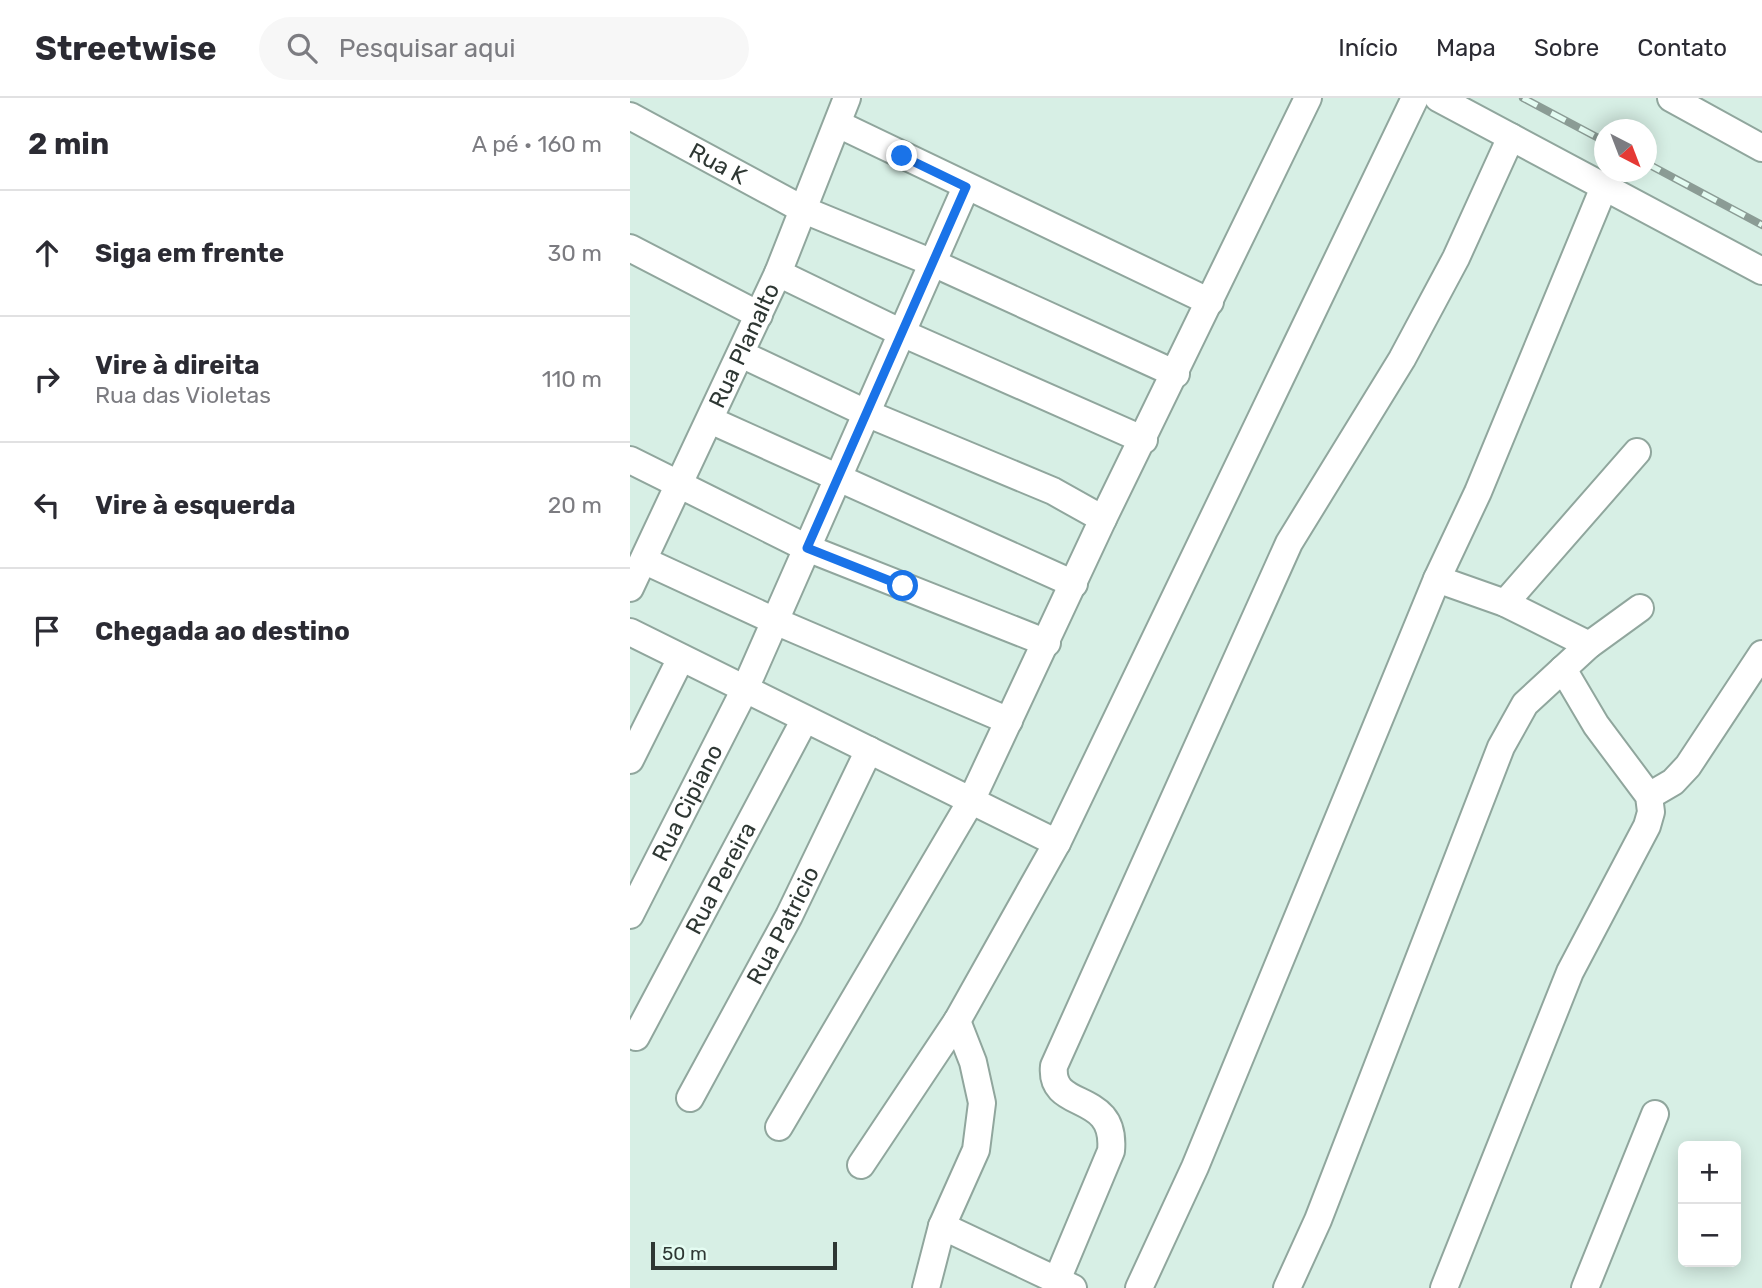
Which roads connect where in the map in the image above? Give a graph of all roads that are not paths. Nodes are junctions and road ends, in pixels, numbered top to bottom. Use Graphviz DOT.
graph roads {
  1 [pos="847,98"];
  2 [pos="1308,98"];
  3 [pos="1415,98"];
  4 [pos="1438,98"];
  5 [pos="1671,98"];
  6 [pos="630,116"];
  7 [pos="838,124"];
  8 [pos="1511,137"];
  9 [pos="1762,148"];
  10 [pos="966,187"];
  11 [pos="1604,187"];
  12 [pos="804,210"];
  13 [pos="630,248"];
  14 [pos="933,263"];
  15 [pos="1762,271"];
  16 [pos="778,273"];
  17 [pos="1210,302"];
  18 [pos="759,315"];
  19 [pos="902,333"];
  20 [pos="741,354"];
  21 [pos="1176,374"];
  22 [pos="866,413"];
  23 [pos="710,420"];
  24 [pos="1144,440"];
  25 [pos="1637,452"];
  26 [pos="630,460"];
  27 [pos="838,478"];
  28 [pos="679,486"];
  29 [pos="1103,519"];
  30 [pos="807,548"];
  31 [pos="645,561"];
  32 [pos="1437,579"];
  33 [pos="1074,584"];
  34 [pos="630,588"];
  35 [pos="1505,603"];
  36 [pos="1640,608"];
  37 [pos="775,621"];
  38 [pos="630,632"];
  39 [pos="1047,643"];
  40 [pos="1589,645"];
  41 [pos="1762,654"];
  42 [pos="681,658"];
  43 [pos="1563,669"];
  44 [pos="745,689"];
  45 [pos="806,719"];
  46 [pos="1009,721"];
  47 [pos="869,750"];
  48 [pos="630,760"];
  49 [pos="1649,796"];
  50 [pos="971,801"];
  51 [pos="1057,843"];
  52 [pos="630,915"];
  53 [pos="957,1020"];
  54 [pos="636,1037"];
  55 [pos="690,1098"];
  56 [pos="1655,1114"];
  57 [pos="779,1127"];
  58 [pos="861,1165"];
  59 [pos="942,1226"];
  60 [pos="1065,1284"];
  61 [pos="926,1288"];
  62 [pos="1139,1288"];
  63 [pos="1287,1288"];
  64 [pos="1444,1288"];
  65 [pos="1585,1288"];
  1 -- 7 [label="street, Rua Planalto"];
  2 -- 17 [label="street"];
  3 -- 51 [label="street"];
  4 -- 8 [label="street"];
  5 -- 9 [label="street"];
  6 -- 12 [label="street, Rua K"];
  7 -- 10 [label="street"];
  7 -- 12 [label="street, Rua Planalto"];
  8 -- 11 [label="street"];
  8 -- 60 [label="street"];
  10 -- 14 [label="street, Rua Cipiano"];
  10 -- 17 [label="street"];
  11 -- 15 [label="street"];
  11 -- 32 [label="street"];
  12 -- 14 [label="street, Rua K"];
  12 -- 16 [label="street, Rua Planalto"];
  13 -- 18 [label="street"];
  14 -- 19 [label="street, Rua Cipiano"];
  14 -- 21 [label="street, Rua K"];
  16 -- 18 [label="street, Rua Planalto"];
  16 -- 19 [label="street"];
  17 -- 21 [label="street"];
  18 -- 20 [label="street, Rua Planalto"];
  19 -- 22 [label="street, Rua Cipiano"];
  19 -- 24 [label="street"];
  20 -- 22 [label="street"];
  20 -- 23 [label="street, Rua Planalto"];
  21 -- 24 [label="street"];
  22 -- 27 [label="street, Rua Cipiano"];
  22 -- 29 [label="street"];
  23 -- 27 [label="street"];
  23 -- 28 [label="street, Rua Planalto"];
  24 -- 29 [label="street"];
  25 -- 35 [label="street"];
  26 -- 28 [label="street"];
  27 -- 30 [label="street, Rua Cipiano"];
  27 -- 33 [label="street"];
  28 -- 30 [label="street"];
  28 -- 31 [label="street, Rua Planalto"];
  29 -- 33 [label="street"];
  30 -- 37 [label="street, Rua Cipiano"];
  30 -- 39 [label="street"];
  31 -- 34 [label="street, Rua Planalto"];
  31 -- 37 [label="street"];
  32 -- 35 [label="street"];
  32 -- 62 [label="street"];
  33 -- 39 [label="street"];
  35 -- 40 [label="street"];
  36 -- 40 [label="street"];
  37 -- 44 [label="street, Rua Cipiano"];
  37 -- 46 [label="street"];
  38 -- 42 [label="street"];
  39 -- 46 [label="street"];
  40 -- 43 [label="street"];
  41 -- 49 [label="street"];
  42 -- 44 [label="street"];
  42 -- 48 [label="street"];
  43 -- 49 [label="street"];
  43 -- 63 [label="street"];
  44 -- 45 [label="street"];
  44 -- 52 [label="street, Rua Cipiano"];
  45 -- 47 [label="street"];
  45 -- 54 [label="street, Rua Pereira"];
  46 -- 50 [label="street"];
  47 -- 50 [label="street"];
  47 -- 55 [label="street, Rua Patricio"];
  49 -- 64 [label="street"];
  50 -- 51 [label="street"];
  50 -- 57 [label="street"];
  51 -- 53 [label="street"];
  53 -- 58 [label="street"];
  53 -- 59 [label="street"];
  56 -- 65 [label="street"];
  59 -- 60 [label="street"];
  59 -- 61 [label="street"];
}
